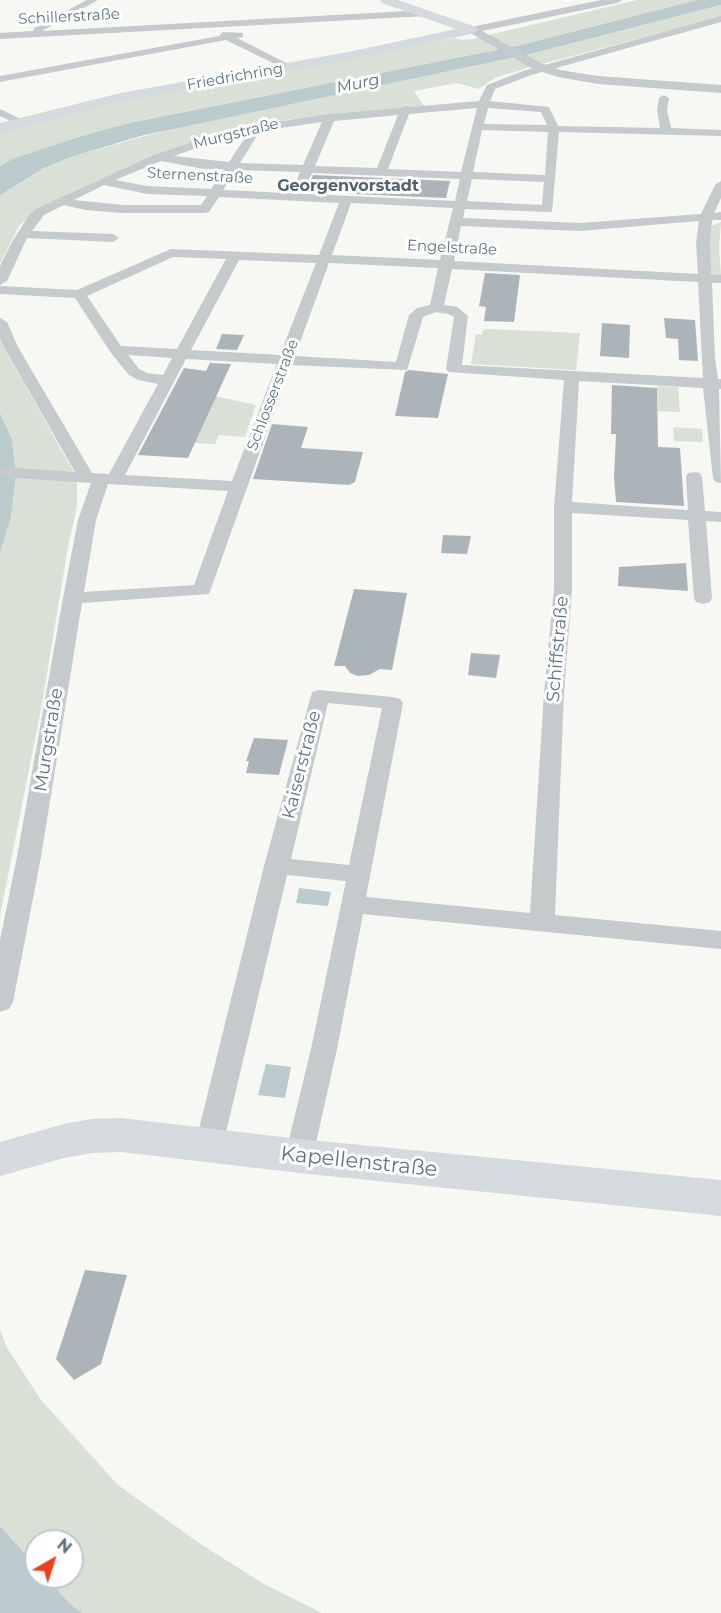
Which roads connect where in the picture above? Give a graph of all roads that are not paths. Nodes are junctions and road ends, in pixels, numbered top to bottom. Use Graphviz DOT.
graph roads {
  1 [pos="94,0"];
  2 [pos="386,0"];
  3 [pos="616,0"];
  4 [pos="426,13"];
  5 [pos="721,19"];
  6 [pos="312,21"];
  7 [pos="10,25"];
  8 [pos="213,25"];
  9 [pos="471,30"];
  10 [pos="30,34"];
  11 [pos="0,36"];
  12 [pos="226,38"];
  13 [pos="10,44"];
  14 [pos="538,66"];
  15 [pos="289,67"];
  16 [pos="0,79"];
  17 [pos="721,89"];
  18 [pos="664,98"];
  19 [pos="483,104"];
  20 [pos="406,109"];
  21 [pos="0,112"];
  22 [pos="330,117"];
  23 [pos="19,122"];
  24 [pos="258,126"];
  25 [pos="478,127"];
  26 [pos="0,128"];
  27 [pos="554,129"];
  28 [pos="666,132"];
  29 [pos="721,134"];
  30 [pos="158,157"];
  31 [pos="233,166"];
  32 [pos="306,169"];
  33 [pos="381,172"];
  34 [pos="468,175"];
  35 [pos="551,179"];
  36 [pos="103,181"];
  37 [pos="721,185"];
  38 [pos="214,194"];
  39 [pos="295,198"];
  40 [pos="346,200"];
  41 [pos="62,201"];
  42 [pos="460,205"];
  43 [pos="706,216"];
  44 [pos="721,216"];
  45 [pos="457,222"];
  46 [pos="20,238"];
  47 [pos="113,238"];
  48 [pos="0,241"];
  49 [pos="235,254"];
  50 [pos="324,258"];
  51 [pos="445,265"];
  52 [pos="703,278"];
  53 [pos="721,279"];
  54 [pos="0,281"];
  55 [pos="0,290"];
  56 [pos="79,294"];
  57 [pos="436,308"];
  58 [pos="0,322"];
  59 [pos="116,350"];
  60 [pos="180,354"];
  61 [pos="285,361"];
  62 [pos="572,376"];
  63 [pos="166,381"];
  64 [pos="716,383"];
  65 [pos="0,472"];
  66 [pos="694,477"];
  67 [pos="721,478"];
  68 [pos="101,479"];
  69 [pos="238,487"];
  70 [pos="563,507"];
  71 [pos="697,516"];
  72 [pos="721,517"];
  73 [pos="72,598"];
  74 [pos="703,598"];
  75 [pos="276,866"];
  76 [pos="359,874"];
  77 [pos="353,904"];
  78 [pos="542,922"];
  79 [pos="721,940"];
  80 [pos="0,1002"];
  81 [pos="209,1145"];
  82 [pos="299,1156"];
  83 [pos="0,1159"];
  84 [pos="721,1198"];
  1 -- 10 [label="street"];
  2 -- 4 [label="main road"];
  3 -- 9 [label="street"];
  4 -- 6 [label="street, Schillerstraße"];
  4 -- 9 [label="main road"];
  5 -- 14 [label="street"];
  6 -- 8 [label="street, Schillerstraße"];
  6 -- 12 [label="street"];
  7 -- 10 [label="street"];
  8 -- 10 [label="street, Schillerstraße"];
  8 -- 12 [label="street"];
  9 -- 14 [label="street"];
  9 -- 15 [label="main road, Friedrichring"];
  10 -- 11 [label="street, Schillerstraße"];
  10 -- 13 [label="street"];
  12 -- 15 [label="street"];
  12 -- 16 [label="street"];
  14 -- 17 [label="street"];
  14 -- 19 [label="street"];
  15 -- 23 [label="main road, Friedrichring"];
  18 -- 28 [label="street"];
  19 -- 20 [label="street, Murgstraße"];
  19 -- 25 [label="street"];
  19 -- 27 [label="street, Murgstraße"];
  20 -- 22 [label="street, Murgstraße"];
  20 -- 33 [label="street"];
  21 -- 23 [label="street"];
  22 -- 24 [label="street, Murgstraße"];
  22 -- 32 [label="street"];
  23 -- 26 [label="main road, Friedrichring"];
  24 -- 30 [label="street, Murgstraße"];
  24 -- 31 [label="street"];
  25 -- 27 [label="street"];
  25 -- 34 [label="street"];
  27 -- 28 [label="street"];
  27 -- 35 [label="street"];
  28 -- 29 [label="street"];
  30 -- 31 [label="street"];
  30 -- 36 [label="street, Murgstraße"];
  31 -- 32 [label="street"];
  31 -- 38 [label="street"];
  32 -- 33 [label="street"];
  32 -- 39 [label="street"];
  33 -- 34 [label="street"];
  34 -- 35 [label="street"];
  34 -- 42 [label="street"];
  35 -- 42 [label="street, Sternenstraße"];
  36 -- 38 [label="street, Sternenstraße"];
  36 -- 41 [label="street, Murgstraße"];
  37 -- 43 [label="street"];
  38 -- 39 [label="street, Sternenstraße"];
  38 -- 41 [label="street"];
  39 -- 40 [label="street, Sternenstraße"];
  40 -- 42 [label="street, Sternenstraße"];
  40 -- 50 [label="street, Schlosserstraße"];
  41 -- 46 [label="street, Murgstraße"];
  42 -- 45 [label="street"];
  43 -- 44 [label="street"];
  43 -- 45 [label="street"];
  43 -- 52 [label="street"];
  45 -- 51 [label="street"];
  46 -- 47 [label="street"];
  46 -- 48 [label="street"];
  46 -- 54 [label="street, Murgstraße"];
  49 -- 50 [label="street, Engelstraße"];
  49 -- 56 [label="street, Engelstraße"];
  49 -- 60 [label="street, Murgstraße"];
  50 -- 51 [label="street, Engelstraße"];
  50 -- 61 [label="street, Schlosserstraße"];
  51 -- 52 [label="street, Engelstraße"];
  51 -- 57 [label="street"];
  52 -- 53 [label="street, Engelstraße"];
  52 -- 64 [label="street"];
  55 -- 56 [label="street"];
  56 -- 59 [label="street"];
  57 -- 61 [label="street"];
  57 -- 62 [label="street"];
  58 -- 68 [label="street"];
  59 -- 60 [label="street"];
  59 -- 63 [label="street"];
  60 -- 61 [label="street"];
  60 -- 63 [label="street, Murgstraße"];
  61 -- 69 [label="street, Schlosserstraße"];
  62 -- 64 [label="street"];
  62 -- 70 [label="street, Schiffstraße"];
  63 -- 68 [label="street, Murgstraße"];
  64 -- 67 [label="street"];
  65 -- 68 [label="street"];
  66 -- 71 [label="street"];
  68 -- 69 [label="street"];
  68 -- 73 [label="street, Murgstraße"];
  69 -- 73 [label="street, Schlosserstraße"];
  70 -- 71 [label="street"];
  70 -- 78 [label="street, Schiffstraße"];
  71 -- 72 [label="street"];
  71 -- 74 [label="street"];
  73 -- 80 [label="street, Murgstraße"];
  75 -- 76 [label="street"];
  75 -- 76 [label="street, Kaiserstraße"];
  75 -- 81 [label="street, Kaiserstraße"];
  76 -- 77 [label="street, Kaiserstraße"];
  77 -- 78 [label="street"];
  77 -- 82 [label="street, Kaiserstraße"];
  78 -- 79 [label="street"];
  81 -- 82 [label="main road, Kapellenstraße"];
  81 -- 83 [label="main road, Kapellenstraße"];
  82 -- 84 [label="main road, Kapellenstraße"];
}
